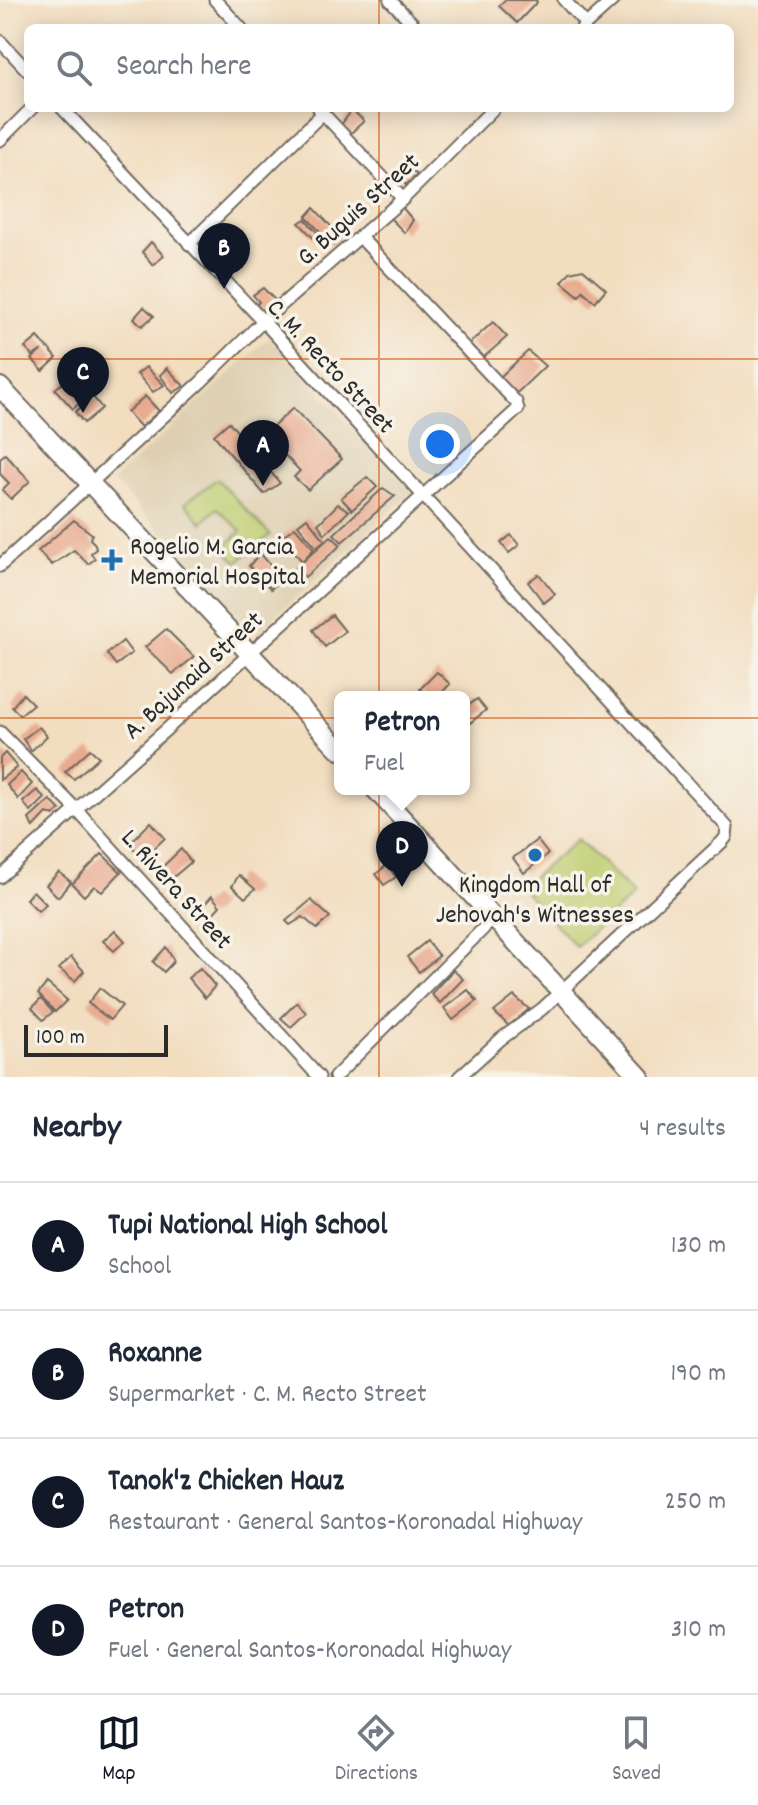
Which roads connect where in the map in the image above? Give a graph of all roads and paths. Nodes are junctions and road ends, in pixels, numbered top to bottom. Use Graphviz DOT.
graph roads {
  1 [pos="215,0"];
  2 [pos="390,0"];
  3 [pos="564,0"];
  4 [pos="613,0"];
  5 [pos="237,24"];
  6 [pos="413,24"];
  7 [pos="582,24"];
  8 [pos="586,24"];
  9 [pos="0,41"];
  10 [pos="24,67"];
  11 [pos="28,112"];
  12 [pos="66,112"];
  13 [pos="319,112"];
  14 [pos="321,112"];
  15 [pos="488,112"];
  16 [pos="0,140"];
  17 [pos="403,199"];
  18 [pos="360,237"];
  19 [pos="189,244"];
  20 [pos="263,321"];
  21 [pos="0,387"];
  22 [pos="91,482"];
  23 [pos="424,496"];
  24 [pos="0,566"];
  25 [pos="249,651"];
  26 [pos="0,732"];
  27 [pos="334,743"];
  28 [pos="380,795"];
  29 [pos="75,808"];
  30 [pos="0,877"];
  31 [pos="493,919"];
  32 [pos="560,992"];
  33 [pos="319,1077"];
  34 [pos="335,1077"];
  35 [pos="459,1077"];
  36 [pos="640,1077"];
  1 -- 5 [label="street"];
  2 -- 6 [label="street"];
  3 -- 7 [label="street"];
  4 -- 8 [label="street"];
  9 -- 10 [label="street"];
  11 -- 16 [label="street"];
  12 -- 19 [label="street, C. M. Recto Street"];
  13 -- 19 [label="street"];
  14 -- 17 [label="street"];
  15 -- 17 [label="street, G. Buguis Street"];
  17 -- 18 [label="street, G. Buguis Street"];
  18 -- 20 [label="street, G. Buguis Street"];
  18 -- 23 [label="street, A. Bajunaid Street"];
  19 -- 20 [label="street, C. M. Recto Street"];
  20 -- 22 [label="street, G. Buguis Street"];
  20 -- 23 [label="street, C. M. Recto Street"];
  21 -- 22 [label="highway"];
  22 -- 24 [label="street, G. Buguis Street"];
  22 -- 25 [label="highway"];
  23 -- 25 [label="street, A. Bajunaid Street"];
  23 -- 32 [label="street, C. M. Recto Street"];
  25 -- 27 [label="highway"];
  25 -- 29 [label="street, A. Bajunaid Street"];
  26 -- 29 [label="street, L. Rivera Street"];
  28 -- 31 [label="highway"];
  29 -- 30 [label="street, A. Bajunaid Street"];
  29 -- 33 [label="street, L. Rivera Street"];
  31 -- 32 [label="highway"];
  31 -- 34 [label="street"];
  32 -- 35 [label="street"];
  32 -- 36 [label="highway"];
}
